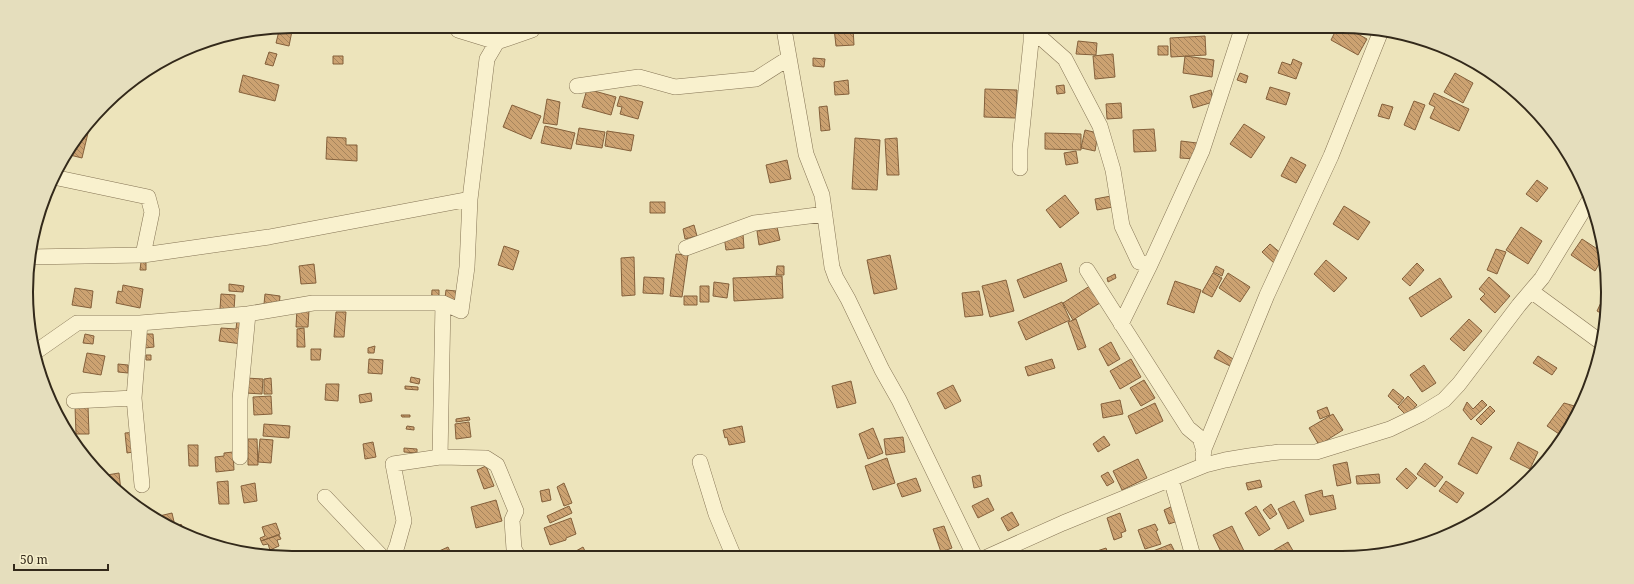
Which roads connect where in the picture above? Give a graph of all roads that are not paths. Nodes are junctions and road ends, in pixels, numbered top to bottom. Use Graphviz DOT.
graph roads {
  1 [pos="468,33"];
  2 [pos="523,33"];
  3 [pos="785,33"];
  4 [pos="1031,33"];
  5 [pos="1036,33"];
  6 [pos="1241,33"];
  7 [pos="1379,36"];
  8 [pos="497,42"];
  9 [pos="789,58"];
  10 [pos="577,86"];
  11 [pos="1020,168"];
  12 [pos="59,178"];
  13 [pos="470,199"];
  14 [pos="1586,206"];
  15 [pos="825,214"];
  16 [pos="686,248"];
  17 [pos="143,255"];
  18 [pos="35,257"];
  19 [pos="1150,265"];
  20 [pos="1088,270"];
  21 [pos="1531,291"];
  22 [pos="443,303"];
  23 [pos="248,314"];
  24 [pos="140,322"];
  25 [pos="1121,324"];
  26 [pos="1597,339"];
  27 [pos="40,349"];
  28 [pos="134,398"];
  29 [pos="74,401"];
  30 [pos="240,457"];
  31 [pos="440,457"];
  32 [pos="1205,458"];
  33 [pos="700,462"];
  34 [pos="1171,479"];
  35 [pos="142,485"];
  36 [pos="325,497"];
  37 [pos="376,551"];
  38 [pos="395,551"];
  39 [pos="515,551"];
  40 [pos="731,551"];
  41 [pos="968,551"];
  42 [pos="998,551"];
  43 [pos="1192,551"];
  1 -- 8 [label="street"];
  2 -- 8 [label="street"];
  3 -- 9 [label="street"];
  4 -- 11 [label="street"];
  5 -- 19 [label="street"];
  6 -- 19 [label="street"];
  7 -- 32 [label="street"];
  8 -- 13 [label="street"];
  9 -- 10 [label="street"];
  9 -- 15 [label="street"];
  12 -- 17 [label="street"];
  13 -- 17 [label="street"];
  13 -- 22 [label="street"];
  14 -- 21 [label="street"];
  15 -- 16 [label="street"];
  15 -- 41 [label="street"];
  17 -- 18 [label="street"];
  19 -- 25 [label="street"];
  20 -- 25 [label="street"];
  21 -- 26 [label="street"];
  21 -- 32 [label="street"];
  22 -- 23 [label="street"];
  22 -- 31 [label="street"];
  23 -- 24 [label="street"];
  23 -- 30 [label="street"];
  24 -- 27 [label="street"];
  24 -- 28 [label="street"];
  25 -- 32 [label="street"];
  28 -- 29 [label="street"];
  28 -- 35 [label="street"];
  31 -- 38 [label="street"];
  31 -- 39 [label="street"];
  32 -- 34 [label="street"];
  33 -- 40 [label="street"];
  34 -- 42 [label="street"];
  34 -- 43 [label="street"];
  36 -- 37 [label="street"];
}
